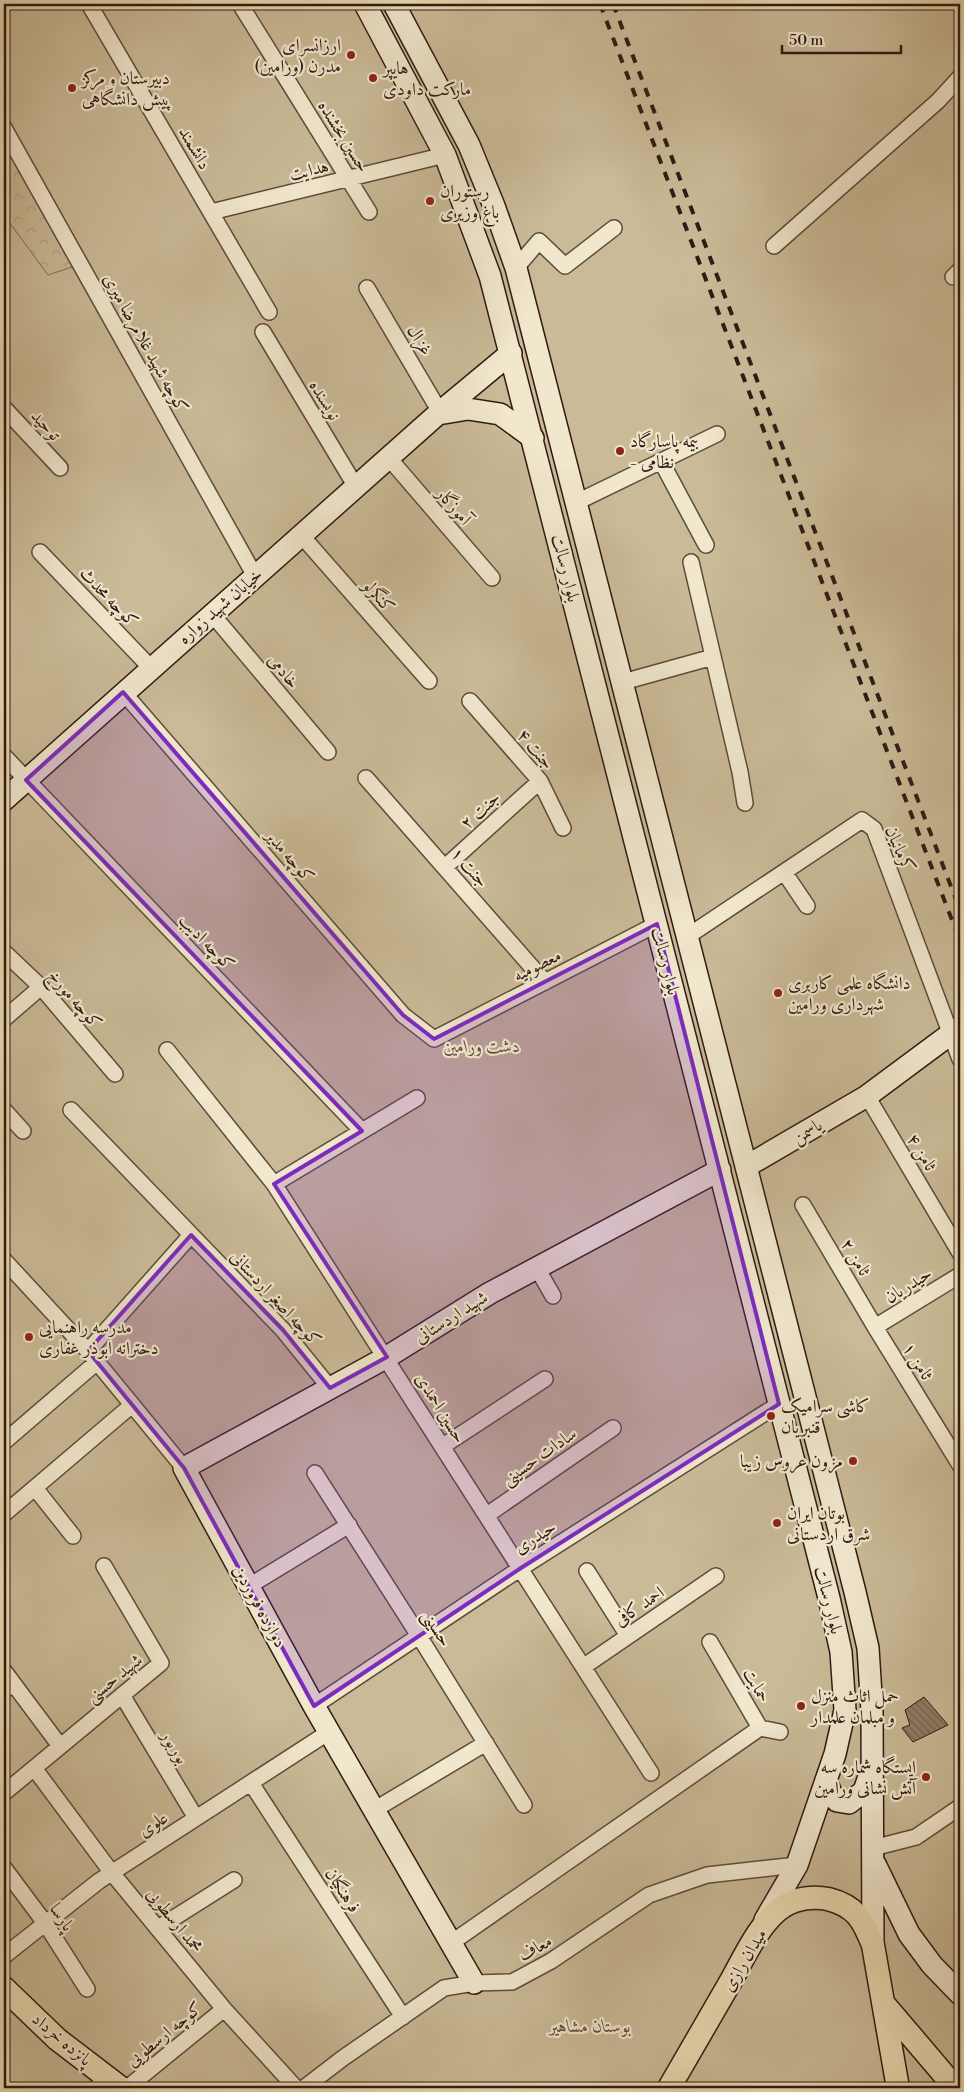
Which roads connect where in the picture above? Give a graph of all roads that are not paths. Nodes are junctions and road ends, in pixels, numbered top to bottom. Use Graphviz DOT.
graph roads {
  1 [pos="89,4"];
  2 [pos="240,4"];
  3 [pos="365,4"];
  4 [pos="394,4"];
  5 [pos="432,72"];
  6 [pos="960,77"];
  7 [pos="408,84"];
  8 [pos="4,128"];
  9 [pos="445,155"];
  10 [pos="349,180"];
  11 [pos="210,212"];
  12 [pos="369,212"];
  13 [pos="614,228"];
  14 [pos="774,246"];
  15 [pos="516,268"];
  16 [pos="367,288"];
  17 [pos="268,312"];
  18 [pos="263,332"];
  19 [pos="511,353"];
  20 [pos="4,408"];
  21 [pos="439,413"];
  22 [pos="717,434"];
  23 [pos="533,438"];
  24 [pos="388,457"];
  25 [pos="661,461"];
  26 [pos="60,468"];
  27 [pos="356,487"];
  28 [pos="577,502"];
  29 [pos="301,535"];
  30 [pos="706,545"];
  31 [pos="40,552"];
  32 [pos="691,562"];
  33 [pos="593,564"];
  34 [pos="567,571"];
  35 [pos="255,576"];
  36 [pos="492,578"];
  37 [pos="212,614"];
  38 [pos="713,656"];
  39 [pos="151,668"];
  40 [pos="429,681"];
  41 [pos="623,682"];
  42 [pos="123,692"];
  43 [pos="470,701"];
  44 [pos="328,752"];
  45 [pos="4,756"];
  46 [pos="366,778"];
  47 [pos="26,780"];
  48 [pos="540,781"];
  49 [pos="4,800"];
  50 [pos="745,804"];
  51 [pos="563,828"];
  52 [pos="445,867"];
  53 [pos="784,872"];
  54 [pos="807,906"];
  55 [pos="657,924"];
  56 [pos="688,936"];
  57 [pos="4,952"];
  58 [pos="545,982"];
  59 [pos="41,987"];
  60 [pos="4,1019"];
  61 [pos="955,1031"];
  62 [pos="434,1039"];
  63 [pos="167,1050"];
  64 [pos="960,1058"];
  65 [pos="115,1074"];
  66 [pos="867,1096"];
  67 [pos="417,1098"];
  68 [pos="4,1110"];
  69 [pos="71,1110"];
  70 [pos="362,1130"];
  71 [pos="24,1131"];
  72 [pos="747,1166"];
  73 [pos="720,1170"];
  74 [pos="274,1184"];
  75 [pos="803,1205"];
  76 [pos="191,1235"];
  77 [pos="960,1253"];
  78 [pos="4,1260"];
  79 [pos="537,1268"];
  80 [pos="960,1275"];
  81 [pos="553,1296"];
  82 [pos="876,1327"];
  83 [pos="93,1356"];
  84 [pos="387,1357"];
  85 [pos="545,1379"];
  86 [pos="330,1388"];
  87 [pos="779,1404"];
  88 [pos="132,1405"];
  89 [pos="613,1428"];
  90 [pos="4,1442"];
  91 [pos="443,1446"];
  92 [pos="960,1465"];
  93 [pos="184,1468"];
  94 [pos="315,1473"];
  95 [pos="35,1488"];
  96 [pos="4,1514"];
  97 [pos="487,1516"];
  98 [pos="349,1525"];
  99 [pos="73,1536"];
  100 [pos="104,1566"];
  101 [pos="520,1568"];
  102 [pos="587,1571"];
  103 [pos="716,1576"];
  104 [pos="249,1586"];
  105 [pos="419,1636"];
  106 [pos="628,1636"];
  107 [pos="710,1642"];
  108 [pos="583,1667"];
  109 [pos="4,1671"];
  110 [pos="10,1691"];
  111 [pos="122,1695"];
  112 [pos="314,1706"];
  113 [pos="760,1728"];
  114 [pos="329,1732"];
  115 [pos="780,1732"];
  116 [pos="486,1743"];
  117 [pos="60,1746"];
  118 [pos="874,1764"];
  119 [pos="34,1768"];
  120 [pos="650,1773"];
  121 [pos="826,1780"];
  122 [pos="251,1783"];
  123 [pos="4,1793"];
  124 [pos="524,1804"];
  125 [pos="960,1807"];
  126 [pos="374,1810"];
  127 [pos="196,1818"];
  128 [pos="872,1853"];
  129 [pos="797,1865"];
  130 [pos="4,1868"];
  131 [pos="112,1873"];
  132 [pos="234,1880"];
  133 [pos="45,1924"];
  134 [pos="158,1928"];
  135 [pos="760,1929"];
  136 [pos="451,1943"];
  137 [pos="873,1945"];
  138 [pos="4,1956"];
  139 [pos="474,1983"];
  140 [pos="87,1989"];
  141 [pos="960,1994"];
  142 [pos="7,1997"];
  143 [pos="884,2003"];
  144 [pos="224,2009"];
  145 [pos="403,2017"];
  146 [pos="113,2086"];
  147 [pos="296,2088"];
  148 [pos="304,2088"];
  149 [pos="670,2088"];
  150 [pos="898,2088"];
  151 [pos="960,2088"];
  1 -- 11 [label="street, دانشمند"];
  2 -- 10 [label="street, حسین بخشنده"];
  3 -- 7 [label="main road, بلوار رسالت"];
  4 -- 5 [label="main road, بلوار رسالت"];
  5 -- 7 [label="main road"];
  5 -- 15 [label="main road, بلوار رسالت"];
  6 -- 14 [label="street"];
  7 -- 9 [label="main road, بلوار رسالت"];
  8 -- 35 [label="street, کوچه شهید غلامرضا میری"];
  9 -- 10 [label="street, هدایت"];
  9 -- 19 [label="main road, بلوار رسالت"];
  10 -- 11 [label="street, هدایت"];
  10 -- 12 [label="street, حسین بخشنده"];
  11 -- 17 [label="street, دانشمند"];
  13 -- 15 [label="street"];
  15 -- 28 [label="main road, بلوار رسالت"];
  16 -- 21 [label="street, غزال"];
  18 -- 27 [label="street, نویسنده"];
  19 -- 21 [label="main road, خیابان شهید زواره"];
  19 -- 23 [label="main road, بلوار رسالت"];
  20 -- 26 [label="street, توحید"];
  21 -- 23 [label="main road"];
  21 -- 24 [label="main road, خیابان شهید زواره"];
  22 -- 25 [label="street"];
  23 -- 34 [label="main road, بلوار رسالت"];
  24 -- 27 [label="main road, خیابان شهید زواره"];
  24 -- 36 [label="street, آموزگار"];
  25 -- 28 [label="street"];
  25 -- 30 [label="street"];
  27 -- 29 [label="main road, خیابان شهید زواره"];
  28 -- 33 [label="main road, بلوار رسالت"];
  29 -- 35 [label="main road, خیابان شهید زواره"];
  29 -- 40 [label="street, کنگرلو"];
  31 -- 39 [label="street, کوچه محدث"];
  32 -- 38 [label="street"];
  33 -- 34 [label="main road"];
  33 -- 41 [label="main road, بلوار رسالت"];
  34 -- 55 [label="main road, بلوار رسالت"];
  35 -- 37 [label="main road, خیابان شهید زواره"];
  37 -- 39 [label="main road, خیابان شهید زواره"];
  37 -- 44 [label="street, خادمی"];
  38 -- 41 [label="street"];
  38 -- 50 [label="street"];
  39 -- 42 [label="main road, خیابان شهید زواره"];
  41 -- 56 [label="main road, بلوار رسالت"];
  42 -- 47 [label="main road, خیابان شهید زواره"];
  42 -- 62 [label="street, کوچه مدیر"];
  43 -- 48 [label="street, جنت ۴"];
  45 -- 47 [label="street, کوچه ادیب"];
  46 -- 52 [label="street, جنت ۱"];
  47 -- 49 [label="main road, خیابان شهید زواره"];
  47 -- 70 [label="street, کوچه ادیب"];
  48 -- 51 [label="street, جنت ۴"];
  48 -- 52 [label="street, جنت ۲"];
  52 -- 58 [label="street, جنت ۱"];
  53 -- 54 [label="street"];
  53 -- 56 [label="street, کرمانیان"];
  53 -- 61 [label="street, کرمانیان"];
  55 -- 58 [label="street, معصومیه"];
  55 -- 73 [label="main road, بلوار رسالت"];
  56 -- 72 [label="main road, بلوار رسالت"];
  57 -- 59 [label="street, کوچه مورخ"];
  58 -- 62 [label="street, معصومیه"];
  59 -- 60 [label="street"];
  59 -- 65 [label="street, کوچه مورخ"];
  61 -- 64 [label="street"];
  61 -- 66 [label="main road, یاسمن"];
  63 -- 74 [label="street, حسین احمدی"];
  66 -- 72 [label="main road, یاسمن"];
  66 -- 77 [label="street, ثامن ۴"];
  67 -- 70 [label="street"];
  68 -- 71 [label="street"];
  69 -- 76 [label="street, کوچه اصغر اردستانی"];
  70 -- 74 [label="street"];
  72 -- 118 [label="main road, بلوار رسالت"];
  73 -- 79 [label="main road, شهید اردستانی"];
  73 -- 87 [label="main road, بلوار رسالت"];
  74 -- 84 [label="street, حسین احمدی"];
  75 -- 82 [label="street, ثامن ۲"];
  76 -- 83 [label="street"];
  76 -- 86 [label="street, کوچه اصغر اردستانی"];
  78 -- 83 [label="street, دوازده فروردین"];
  79 -- 81 [label="street"];
  79 -- 84 [label="main road, شهید اردستانی"];
  80 -- 82 [label="street, حیدریان"];
  82 -- 92 [label="street, ثامن ۱"];
  83 -- 88 [label="street, دوازده فروردین"];
  83 -- 90 [label="street"];
  84 -- 86 [label="main road, شهید اردستانی"];
  84 -- 91 [label="street, حسین احمدی"];
  85 -- 91 [label="street"];
  86 -- 93 [label="main road, شهید اردستانی"];
  87 -- 101 [label="street, حیدری"];
  87 -- 121 [label="main road, بلوار رسالت"];
  88 -- 93 [label="street, دوازده فروردین"];
  88 -- 95 [label="street"];
  89 -- 97 [label="street, سادات حسینی"];
  91 -- 97 [label="street, حسین احمدی"];
  93 -- 104 [label="main road, دوازده فروردین"];
  94 -- 98 [label="street, حسینی"];
  95 -- 96 [label="street"];
  95 -- 99 [label="street"];
  97 -- 101 [label="street, حسین احمدی"];
  98 -- 104 [label="street"];
  98 -- 105 [label="street, حسینی"];
  100 -- 111 [label="street, شهید حسنی"];
  101 -- 105 [label="street, حیدری"];
  101 -- 108 [label="street, حسین احمدی"];
  102 -- 106 [label="street"];
  103 -- 106 [label="street, احمد کافی"];
  104 -- 112 [label="main road, دوازده فروردین"];
  105 -- 112 [label="street, حیدری"];
  105 -- 116 [label="street, حسینی"];
  106 -- 108 [label="street, احمد کافی"];
  107 -- 113 [label="street, حمایت"];
  108 -- 120 [label="street, حسین احمدی"];
  109 -- 110 [label="street"];
  110 -- 117 [label="street"];
  111 -- 117 [label="street, شهید حسنی"];
  111 -- 127 [label="street, بوربور"];
  112 -- 114 [label="main road, دوازده فروردین"];
  113 -- 115 [label="street, حمایت"];
  113 -- 136 [label="street"];
  114 -- 122 [label="street, علوی"];
  114 -- 126 [label="main road, دوازده فروردین"];
  116 -- 124 [label="street, حسینی"];
  116 -- 126 [label="street"];
  117 -- 119 [label="street, شهید حسنی"];
  118 -- 121 [label="main road"];
  118 -- 128 [label="main road, بلوار رسالت"];
  119 -- 123 [label="street, شهید حسنی"];
  119 -- 131 [label="street, محمد ارسطویی"];
  121 -- 129 [label="main road, بلوار رسالت"];
  122 -- 127 [label="street, علوی"];
  122 -- 145 [label="street, فرهنگیان"];
  125 -- 128 [label="street"];
  126 -- 136 [label="main road, دوازده فروردین"];
  127 -- 131 [label="street, علوی"];
  128 -- 137 [label="main road, بلوار رسالت"];
  128 -- 141 [label="main road"];
  129 -- 135 [label="main road, بلوار رسالت"];
  129 -- 139 [label="street, معاف"];
  130 -- 133 [label="street, پارسا"];
  131 -- 133 [label="street, علوی"];
  131 -- 134 [label="street, محمد ارسطویی"];
  132 -- 134 [label="street"];
  133 -- 138 [label="street, علوی"];
  133 -- 140 [label="street, پارسا"];
  134 -- 144 [label="street, محمد ارسطویی"];
  135 -- 137 [label="main road, میدان رازی"];
  135 -- 149 [label="main road, میدان رازی"];
  136 -- 139 [label="main road, دوازده فروردین"];
  137 -- 143 [label="main road, میدان رازی"];
  139 -- 145 [label="street, معاف"];
  142 -- 146 [label="main road, پانزده خرداد"];
  143 -- 150 [label="main road, میدان رازی"];
  143 -- 151 [label="main road"];
  144 -- 146 [label="street, کوچه ارسطویی"];
  144 -- 147 [label="street, محمد ارسطویی"];
  145 -- 148 [label="street, معاف"];
}
